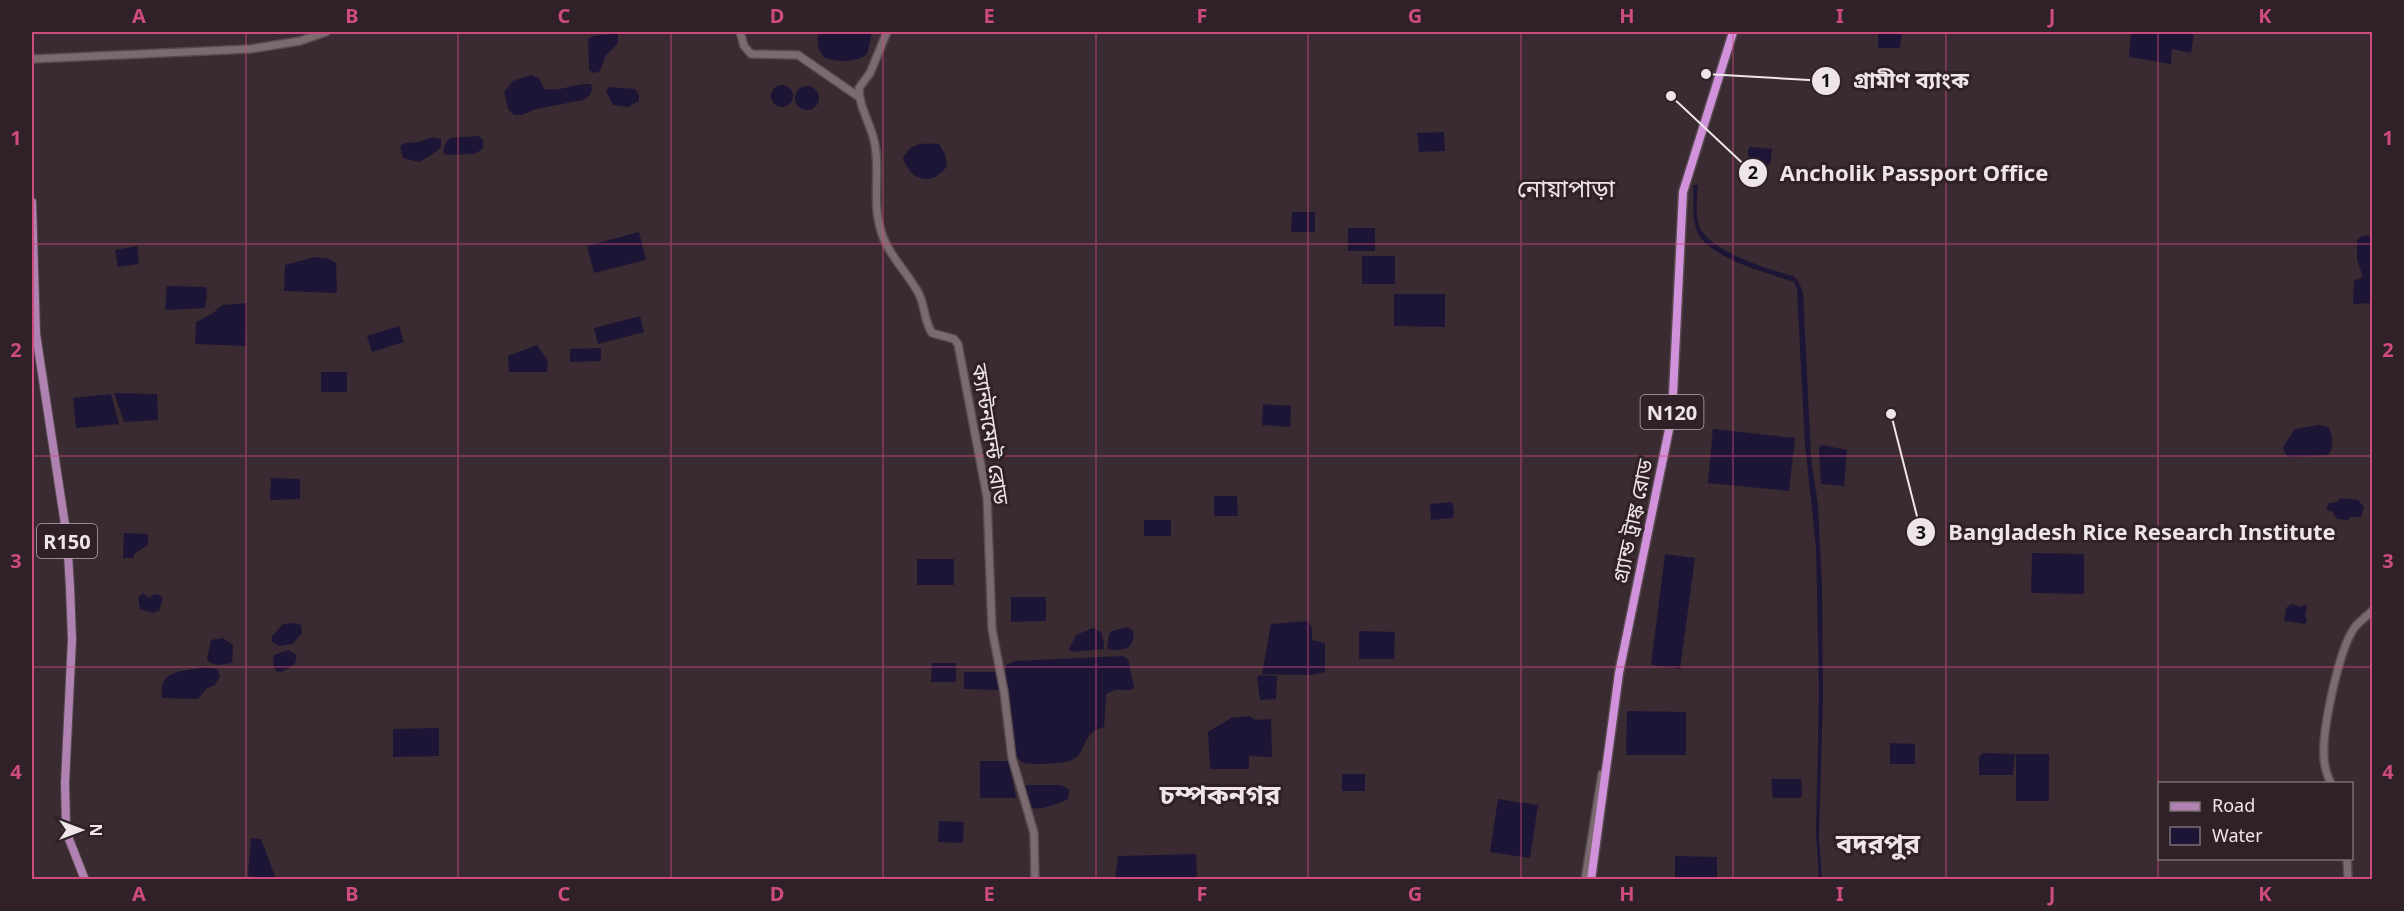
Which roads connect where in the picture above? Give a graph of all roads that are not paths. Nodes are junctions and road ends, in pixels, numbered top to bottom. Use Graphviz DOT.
graph roads {
  1 [pos="326,32"];
  2 [pos="740,32"];
  3 [pos="886,32"];
  4 [pos="1733,32"];
  5 [pos="32,59"];
  6 [pos="859,97"];
  7 [pos="32,202"];
  8 [pos="33,320"];
  9 [pos="2373,611"];
  10 [pos="1607,760"];
  11 [pos="2330,782"];
  12 [pos="2347,860"];
  13 [pos="85,879"];
  14 [pos="1035,879"];
  15 [pos="1585,879"];
  16 [pos="1593,879"];
  17 [pos="2348,879"];
  1 -- 5 [label="main road"];
  2 -- 6 [label="main road"];
  3 -- 6 [label="main road"];
  4 -- 10 [label="highway, গ্র্যান্ড ট্রাঙ্ক রোড / N120"];
  6 -- 14 [label="main road, ক্যান্টনমেন্ট রোড"];
  7 -- 8 [label="main road, R150"];
  8 -- 13 [label="main road, R150"];
  9 -- 11 [label="main road"];
  10 -- 15 [label="main road"];
  10 -- 16 [label="highway, গ্র্যান্ড ট্রাঙ্ক রোড / N120"];
  10 -- 16 [label="main road"];
  12 -- 17 [label="main road"];
}
